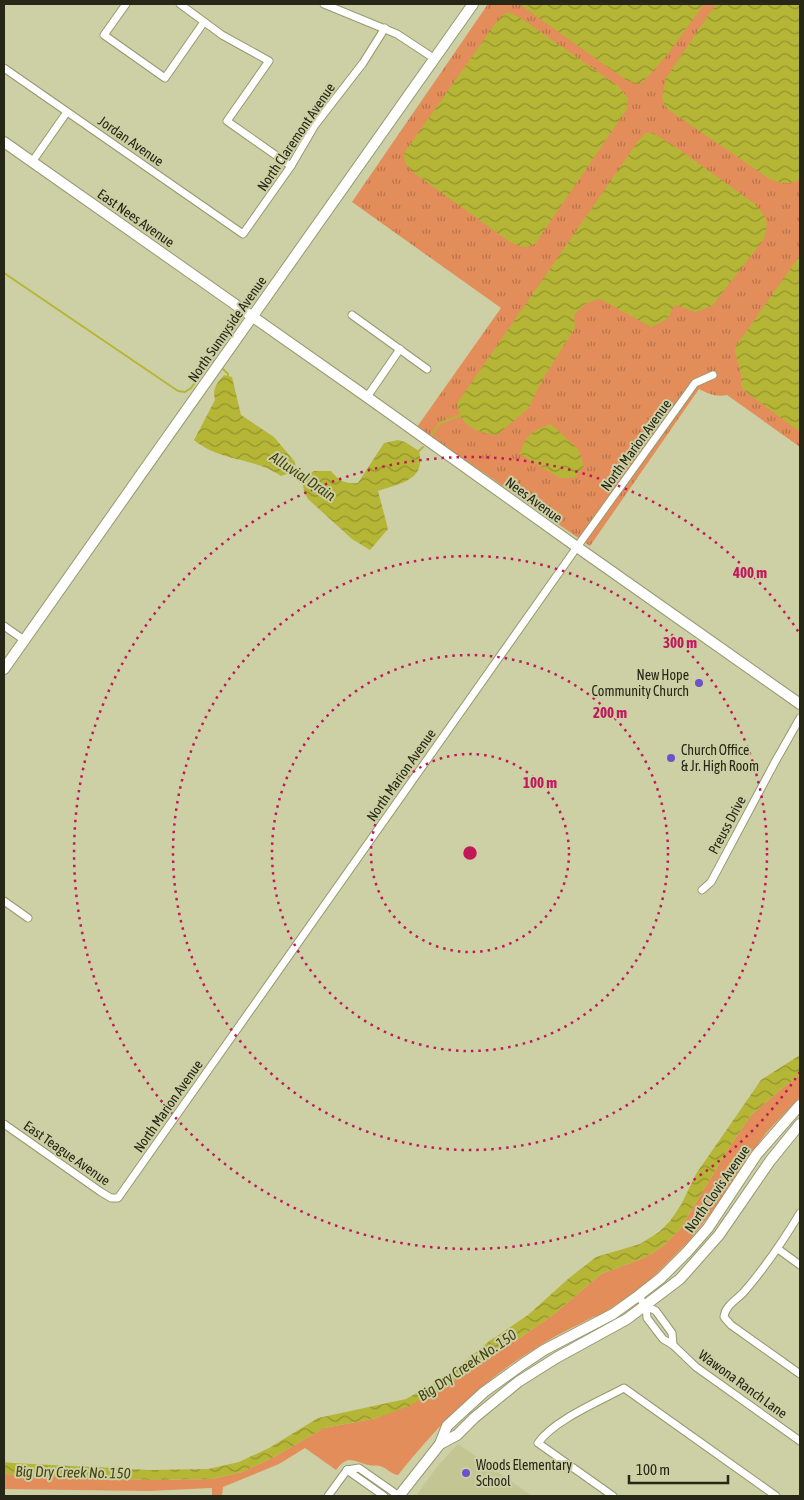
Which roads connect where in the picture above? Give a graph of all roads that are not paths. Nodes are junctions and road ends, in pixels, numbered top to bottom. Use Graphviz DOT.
graph roads {
  1 [pos="126,4"];
  2 [pos="180,4"];
  3 [pos="324,4"];
  4 [pos="474,4"];
  5 [pos="204,22"];
  6 [pos="385,28"];
  7 [pos="435,59"];
  8 [pos="4,68"];
  9 [pos="67,112"];
  10 [pos="4,142"];
  11 [pos="32,162"];
  12 [pos="291,166"];
  13 [pos="244,234"];
  14 [pos="352,315"];
  15 [pos="253,317"];
  16 [pos="400,349"];
  17 [pos="427,368"];
  18 [pos="713,375"];
  19 [pos="367,396"];
  20 [pos="577,547"];
  21 [pos="4,626"];
  22 [pos="24,640"];
  23 [pos="4,669"];
  24 [pos="800,704"];
  25 [pos="800,718"];
  26 [pos="702,890"];
  27 [pos="4,901"];
  28 [pos="28,918"];
  29 [pos="800,1106"];
  30 [pos="4,1124"];
  31 [pos="800,1124"];
  32 [pos="118,1198"];
  33 [pos="800,1213"];
  34 [pos="778,1249"];
  35 [pos="800,1265"];
  36 [pos="638,1296"];
  37 [pos="646,1306"];
  38 [pos="673,1345"];
  39 [pos="800,1374"];
  40 [pos="800,1441"];
  41 [pos="440,1444"];
  42 [pos="347,1470"];
  43 [pos="328,1496"];
  44 [pos="384,1496"];
  45 [pos="399,1496"];
  46 [pos="613,1496"];
  47 [pos="776,1496"];
  1 -- 5 [label="street"];
  2 -- 5 [label="street"];
  3 -- 6 [label="street"];
  4 -- 7 [label="main road, North Sunnyside Avenue"];
  5 -- 12 [label="street"];
  6 -- 7 [label="street"];
  6 -- 12 [label="street, North Claremont Avenue"];
  7 -- 15 [label="main road, North Sunnyside Avenue"];
  8 -- 9 [label="street, Jordan Avenue"];
  9 -- 11 [label="street"];
  9 -- 13 [label="street, Jordan Avenue"];
  10 -- 11 [label="main road, East Nees Avenue"];
  11 -- 15 [label="main road, East Nees Avenue"];
  12 -- 13 [label="street, North Claremont Avenue"];
  14 -- 16 [label="street"];
  15 -- 19 [label="main road, Nees Avenue"];
  15 -- 22 [label="main road, North Sunnyside Avenue"];
  16 -- 17 [label="street"];
  16 -- 19 [label="street"];
  18 -- 20 [label="street, North Marion Avenue"];
  19 -- 20 [label="main road, Nees Avenue"];
  20 -- 24 [label="main road, Nees Avenue"];
  20 -- 32 [label="street, North Marion Avenue"];
  21 -- 22 [label="street"];
  22 -- 23 [label="main road, North Sunnyside Avenue"];
  25 -- 26 [label="street, Preuss Drive"];
  27 -- 28 [label="street"];
  29 -- 36 [label="main road, North Clovis Avenue"];
  30 -- 32 [label="street, East Teague Avenue"];
  31 -- 37 [label="main road, North Clovis Avenue"];
  33 -- 34 [label="street"];
  34 -- 35 [label="street"];
  34 -- 39 [label="street"];
  36 -- 37 [label="street, Wawona Ranch Lane"];
  36 -- 41 [label="main road, North Clovis Avenue"];
  37 -- 38 [label="street, Wawona Ranch Lane"];
  37 -- 38 [label="street, Wawona Ranch Lane"];
  37 -- 41 [label="main road, North Clovis Avenue"];
  38 -- 40 [label="street, Wawona Ranch Lane"];
  41 -- 45 [label="main road, North Clovis Avenue"];
  42 -- 43 [label="street"];
  42 -- 44 [label="street"];
  42 -- 45 [label="street"];
  46 -- 47 [label="street"];
}
